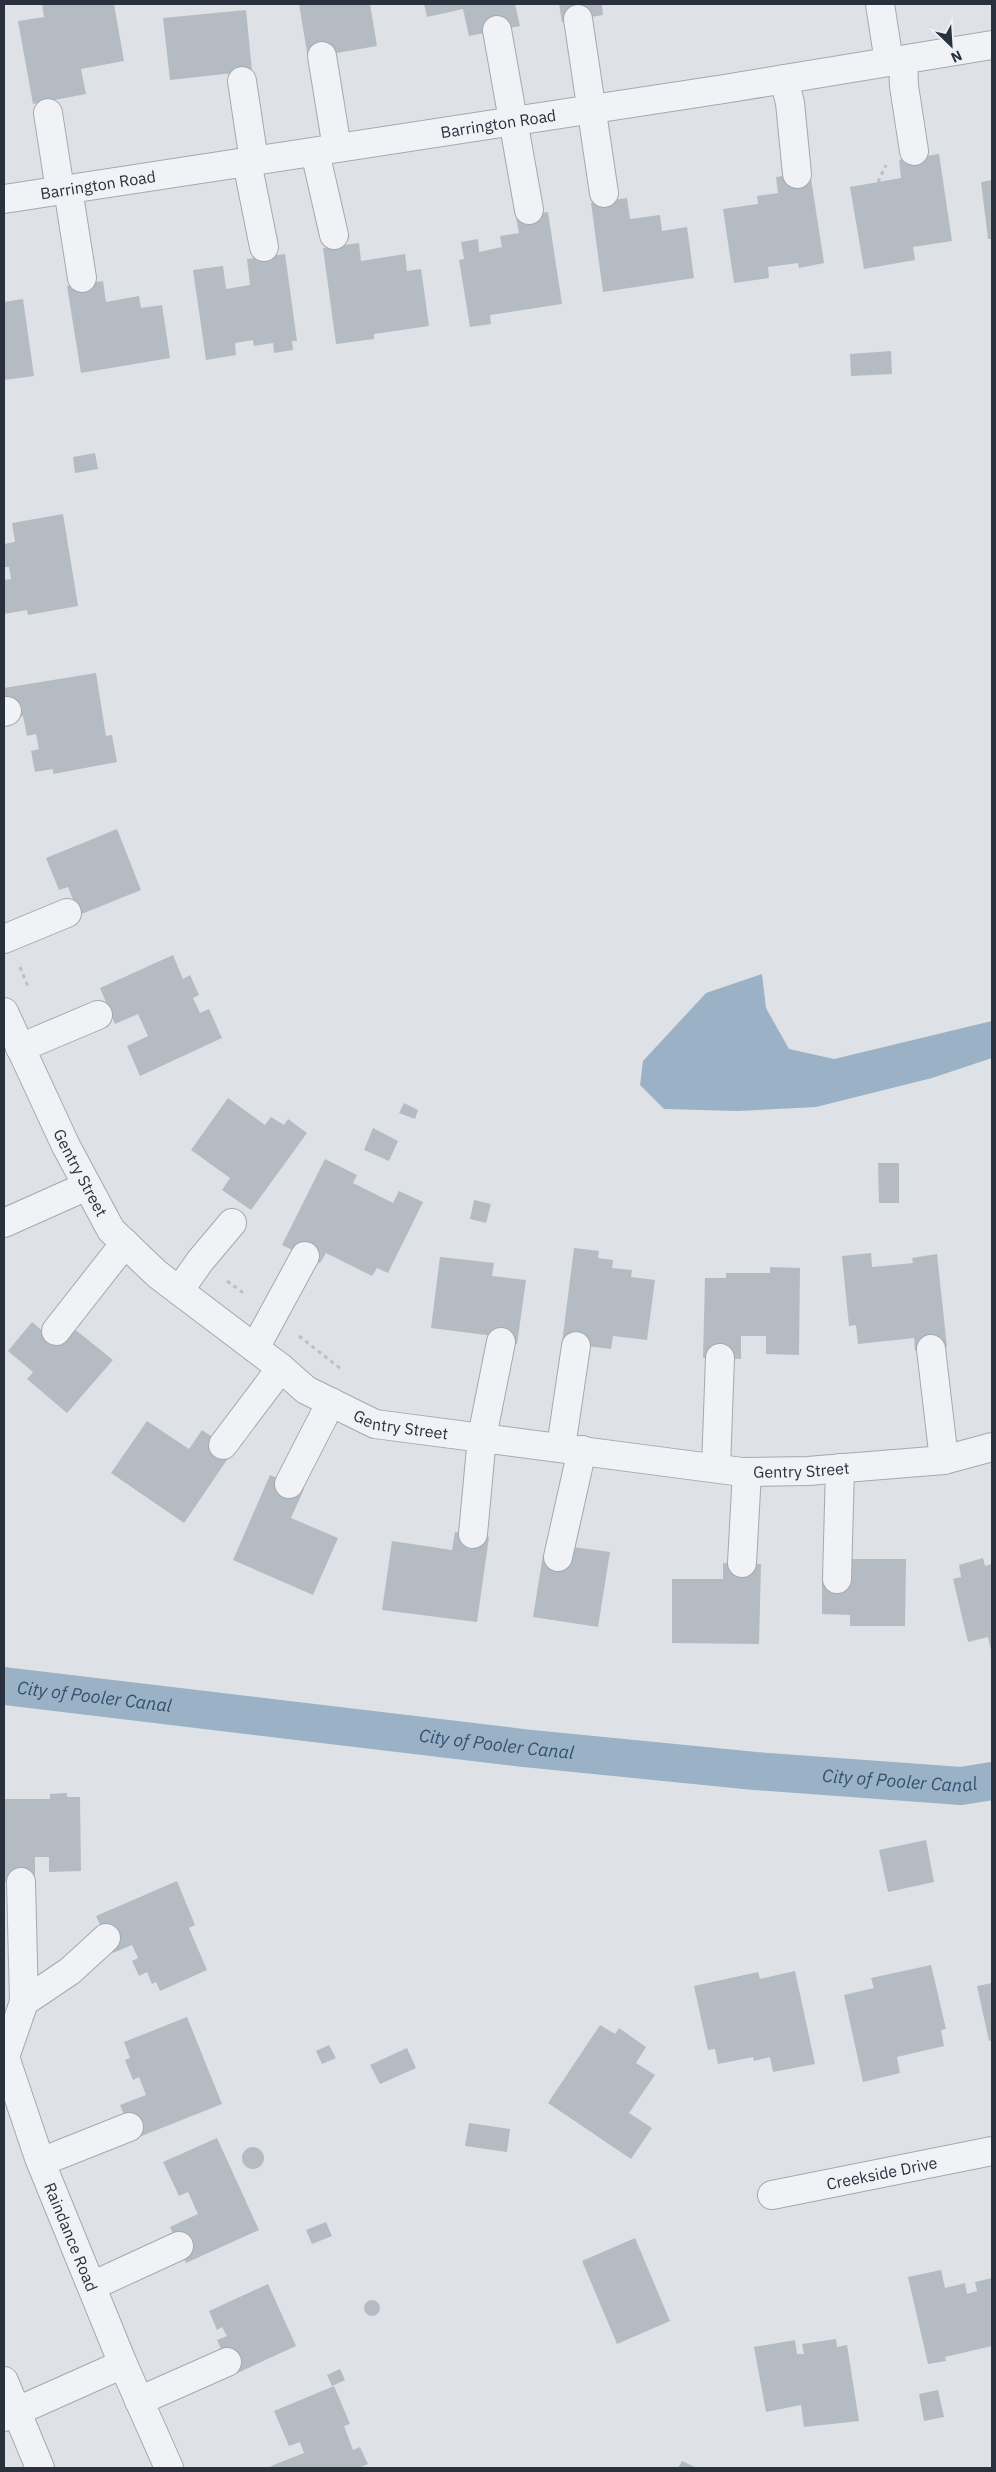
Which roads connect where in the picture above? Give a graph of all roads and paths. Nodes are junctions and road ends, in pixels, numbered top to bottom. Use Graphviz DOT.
graph roads {
  1 [pos="880,4"];
  2 [pos="578,19"];
  3 [pos="498,30"];
  4 [pos="992,45"];
  5 [pos="322,56"];
  6 [pos="896,61"];
  7 [pos="784,79"];
  8 [pos="242,81"];
  9 [pos="592,110"];
  10 [pos="48,113"];
  11 [pos="514,122"];
  12 [pos="326,150"];
  13 [pos="914,151"];
  14 [pos="250,161"];
  15 [pos="797,174"];
  16 [pos="64,190"];
  17 [pos="604,193"];
  18 [pos="4,199"];
  19 [pos="529,210"];
  20 [pos="334,235"];
  21 [pos="264,247"];
  22 [pos="82,278"];
  23 [pos="67,913"];
  24 [pos="6,939"];
  25 [pos="30,991"];
  26 [pos="4,1012"];
  27 [pos="98,1015"];
  28 [pos="20,1048"];
  29 [pos="87,1186"];
  30 [pos="232,1223"];
  31 [pos="4,1224"];
  32 [pos="125,1243"];
  33 [pos="306,1256"];
  34 [pos="200,1261"];
  35 [pos="179,1290"];
  36 [pos="274,1316"];
  37 [pos="56,1331"];
  38 [pos="500,1342"];
  39 [pos="576,1346"];
  40 [pos="255,1348"];
  41 [pos="931,1349"];
  42 [pos="720,1358"];
  43 [pos="281,1368"];
  44 [pos="344,1374"];
  45 [pos="330,1402"];
  46 [pos="482,1437"];
  47 [pos="223,1445"];
  48 [pos="992,1447"];
  49 [pos="571,1449"];
  50 [pos="944,1460"];
  51 [pos="716,1468"];
  52 [pos="840,1468"];
  53 [pos="747,1472"];
  54 [pos="289,1484"];
  55 [pos="473,1534"];
  56 [pos="558,1557"];
  57 [pos="742,1563"];
  58 [pos="837,1579"];
  59 [pos="21,1882"];
  60 [pos="106,1938"];
  61 [pos="12,2019"];
  62 [pos="11,2103"];
  63 [pos="129,2126"];
  64 [pos="992,2151"];
  65 [pos="41,2162"];
  66 [pos="772,2195"];
  67 [pos="179,2246"];
  68 [pos="92,2286"];
  69 [pos="227,2362"];
  70 [pos="124,2364"];
  71 [pos="4,2381"];
  72 [pos="139,2400"];
  73 [pos="10,2414"];
  74 [pos="40,2468"];
  75 [pos="169,2468"];
  1 -- 6 [label="street"];
  2 -- 9 [label="street"];
  3 -- 11 [label="street"];
  4 -- 6 [label="street, Barrington Road"];
  5 -- 12 [label="street"];
  6 -- 7 [label="street, Barrington Road"];
  6 -- 13 [label="street"];
  7 -- 9 [label="street, Barrington Road"];
  7 -- 15 [label="street"];
  8 -- 14 [label="street"];
  9 -- 11 [label="street, Barrington Road"];
  9 -- 17 [label="street"];
  10 -- 16 [label="street"];
  11 -- 12 [label="street, Barrington Road"];
  11 -- 19 [label="street"];
  12 -- 14 [label="street, Barrington Road"];
  12 -- 20 [label="street"];
  14 -- 16 [label="street, Barrington Road"];
  14 -- 21 [label="street"];
  16 -- 18 [label="street, Barrington Road"];
  16 -- 22 [label="street"];
  23 -- 24 [label="street"];
  24 -- 25 [label="path"];
  26 -- 28 [label="street, Gentry Street"];
  27 -- 28 [label="street"];
  28 -- 29 [label="street, Gentry Street"];
  29 -- 31 [label="street"];
  29 -- 32 [label="street, Gentry Street"];
  30 -- 34 [label="street"];
  32 -- 35 [label="street, Gentry Street"];
  32 -- 37 [label="street"];
  33 -- 36 [label="street"];
  34 -- 35 [label="street"];
  34 -- 36 [label="path"];
  35 -- 40 [label="street, Gentry Street"];
  36 -- 40 [label="street"];
  36 -- 44 [label="path"];
  38 -- 46 [label="street"];
  39 -- 49 [label="street"];
  40 -- 43 [label="street, Gentry Street"];
  41 -- 50 [label="street"];
  42 -- 51 [label="street"];
  43 -- 45 [label="street, Gentry Street"];
  43 -- 47 [label="street"];
  45 -- 46 [label="street, Gentry Street"];
  45 -- 54 [label="street"];
  46 -- 49 [label="street, Gentry Street"];
  46 -- 55 [label="street"];
  48 -- 50 [label="street, Gentry Street"];
  49 -- 51 [label="street, Gentry Street"];
  49 -- 56 [label="street"];
  50 -- 52 [label="street, Gentry Street"];
  51 -- 53 [label="street, Gentry Street"];
  52 -- 53 [label="street, Gentry Street"];
  52 -- 58 [label="street"];
  53 -- 57 [label="street"];
  59 -- 61 [label="street, Raindance Road"];
  60 -- 61 [label="street"];
  61 -- 62 [label="street, Raindance Road"];
  62 -- 65 [label="street, Raindance Road"];
  63 -- 65 [label="street"];
  64 -- 66 [label="street, Creekside Drive"];
  65 -- 68 [label="street, Raindance Road"];
  67 -- 68 [label="street"];
  68 -- 70 [label="street, Raindance Road"];
  69 -- 72 [label="street"];
  70 -- 72 [label="street, Raindance Road"];
  70 -- 73 [label="street"];
  71 -- 73 [label="street"];
  72 -- 75 [label="street, Raindance Road"];
  73 -- 74 [label="street"];
}
